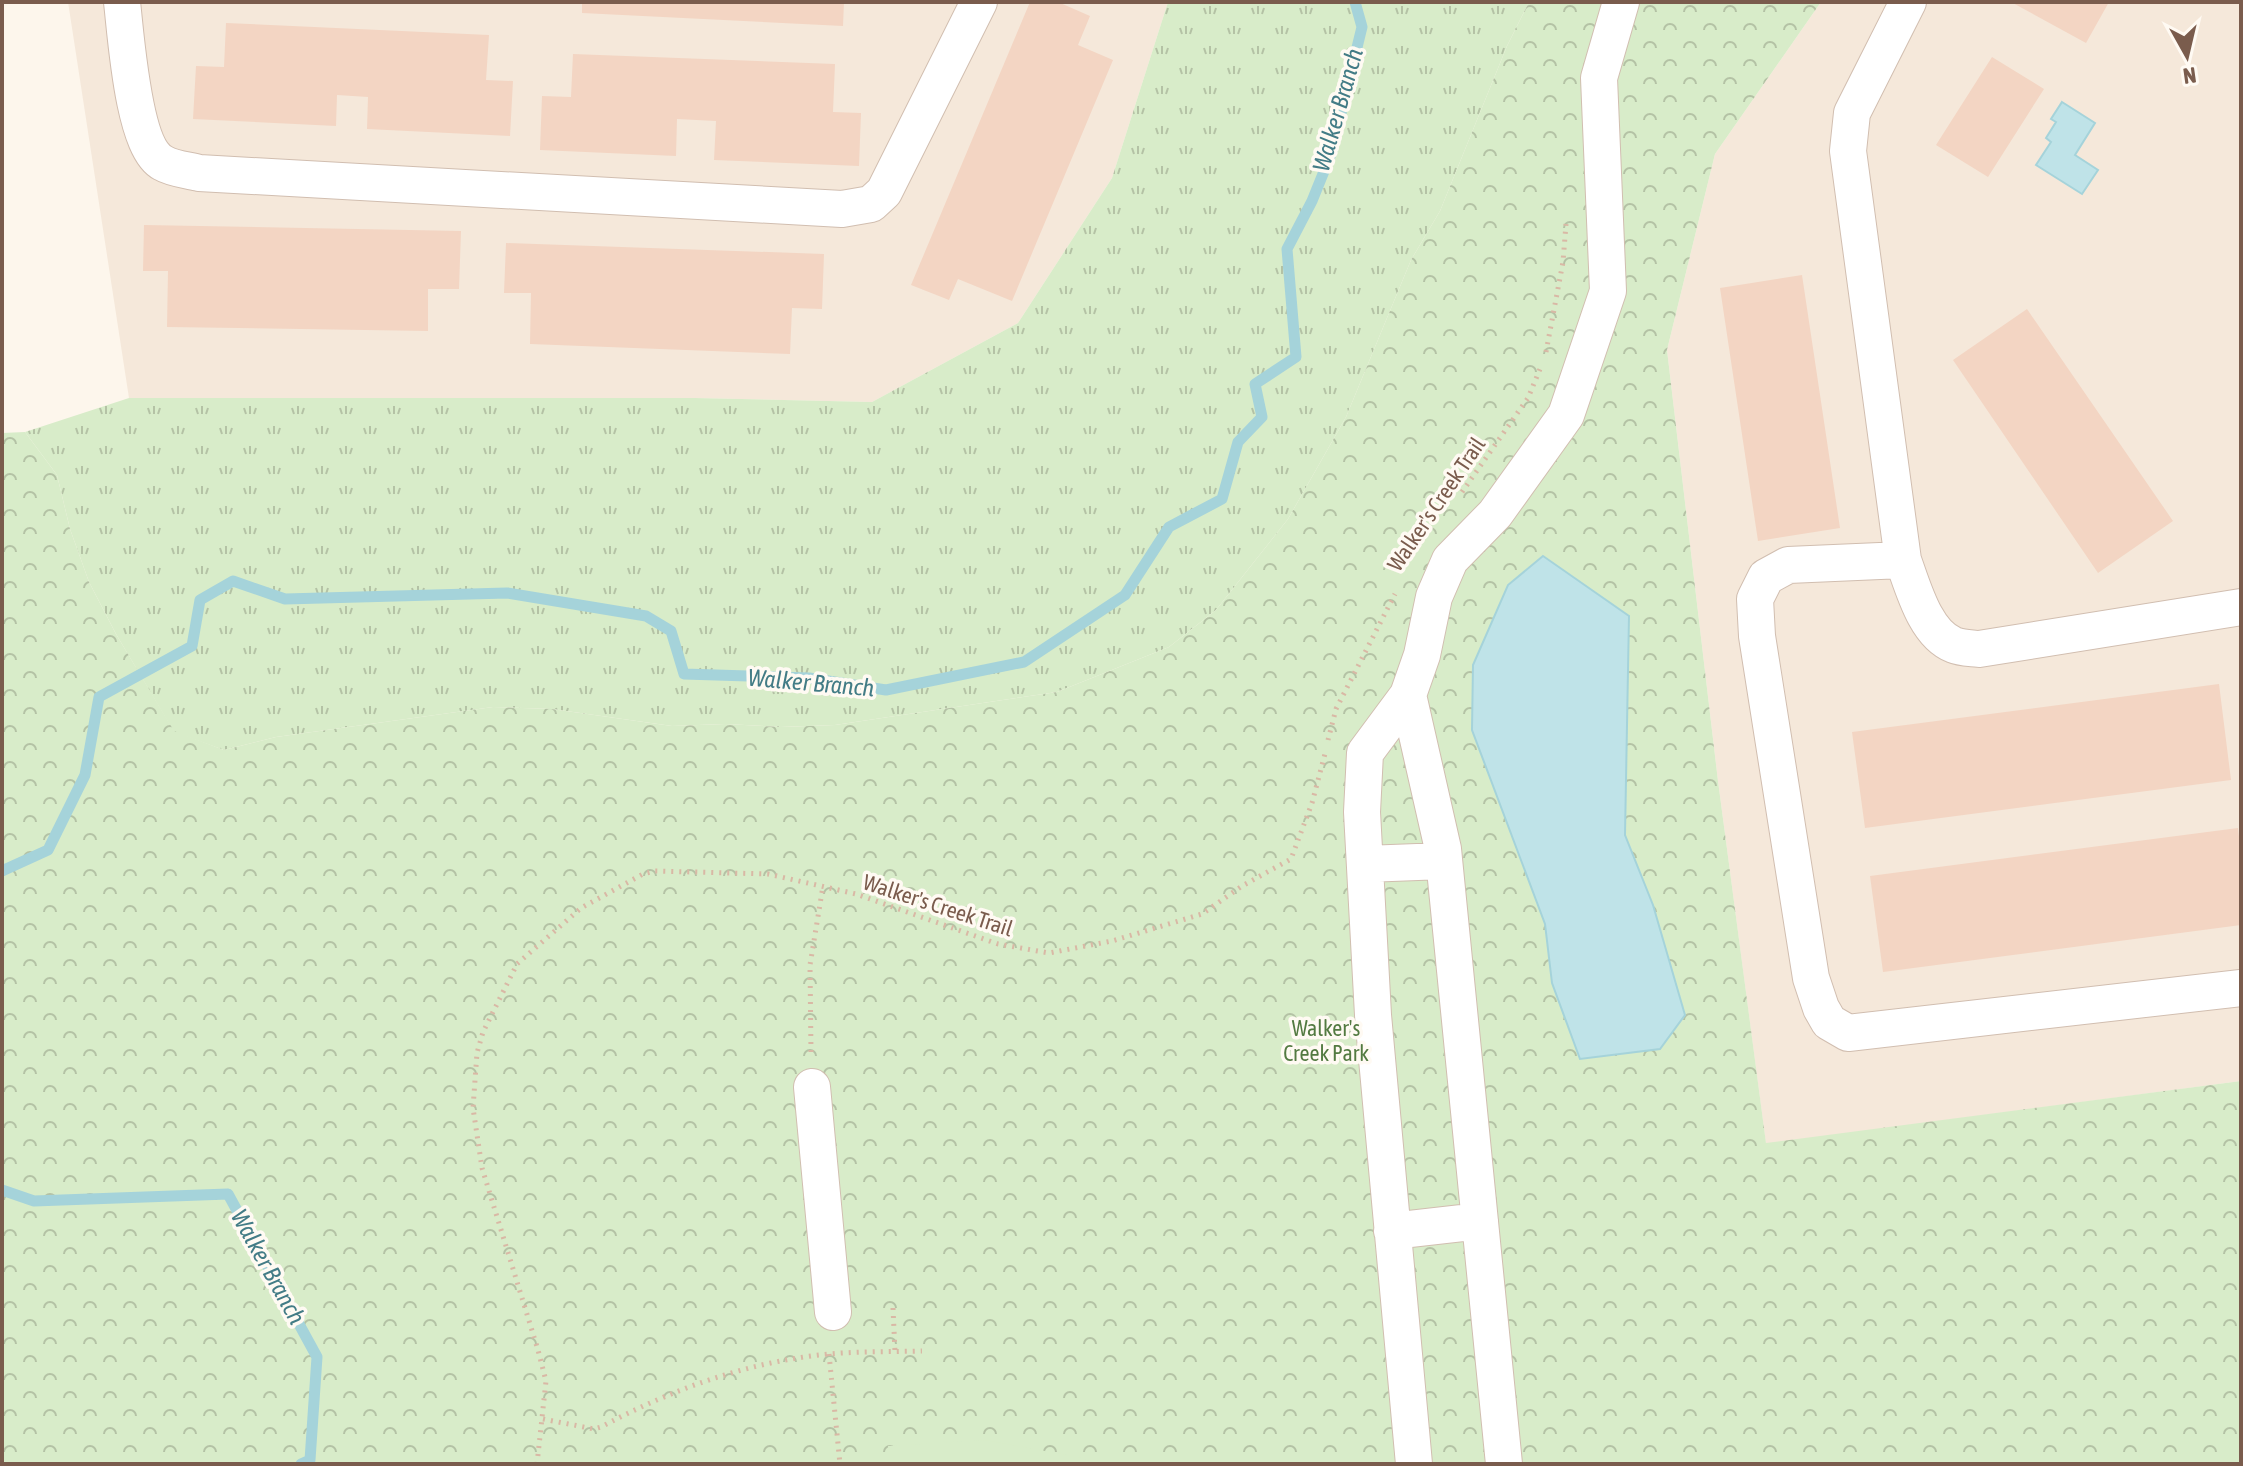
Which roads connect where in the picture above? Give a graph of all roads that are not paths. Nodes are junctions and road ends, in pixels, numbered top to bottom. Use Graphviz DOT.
graph roads {
  1 [pos="122,2"];
  2 [pos="979,2"];
  3 [pos="1621,2"];
  4 [pos="1908,2"];
  5 [pos="1903,560"];
  6 [pos="2241,607"];
  7 [pos="1408,695"];
  8 [pos="1444,861"];
  9 [pos="1365,864"];
  10 [pos="2241,988"];
  11 [pos="812,1087"];
  12 [pos="1480,1221"];
  13 [pos="1392,1231"];
  14 [pos="831,1327"];
  15 [pos="1414,1464"];
  16 [pos="1504,1464"];
  1 -- 2 [label="lane"];
  3 -- 7 [label="lane"];
  4 -- 5 [label="lane"];
  5 -- 6 [label="lane"];
  5 -- 10 [label="lane"];
  7 -- 8 [label="lane"];
  7 -- 9 [label="lane"];
  8 -- 9 [label="lane"];
  8 -- 12 [label="lane"];
  9 -- 13 [label="lane"];
  11 -- 14 [label="lane"];
  12 -- 13 [label="lane"];
  12 -- 16 [label="lane"];
  13 -- 15 [label="lane"];
}
